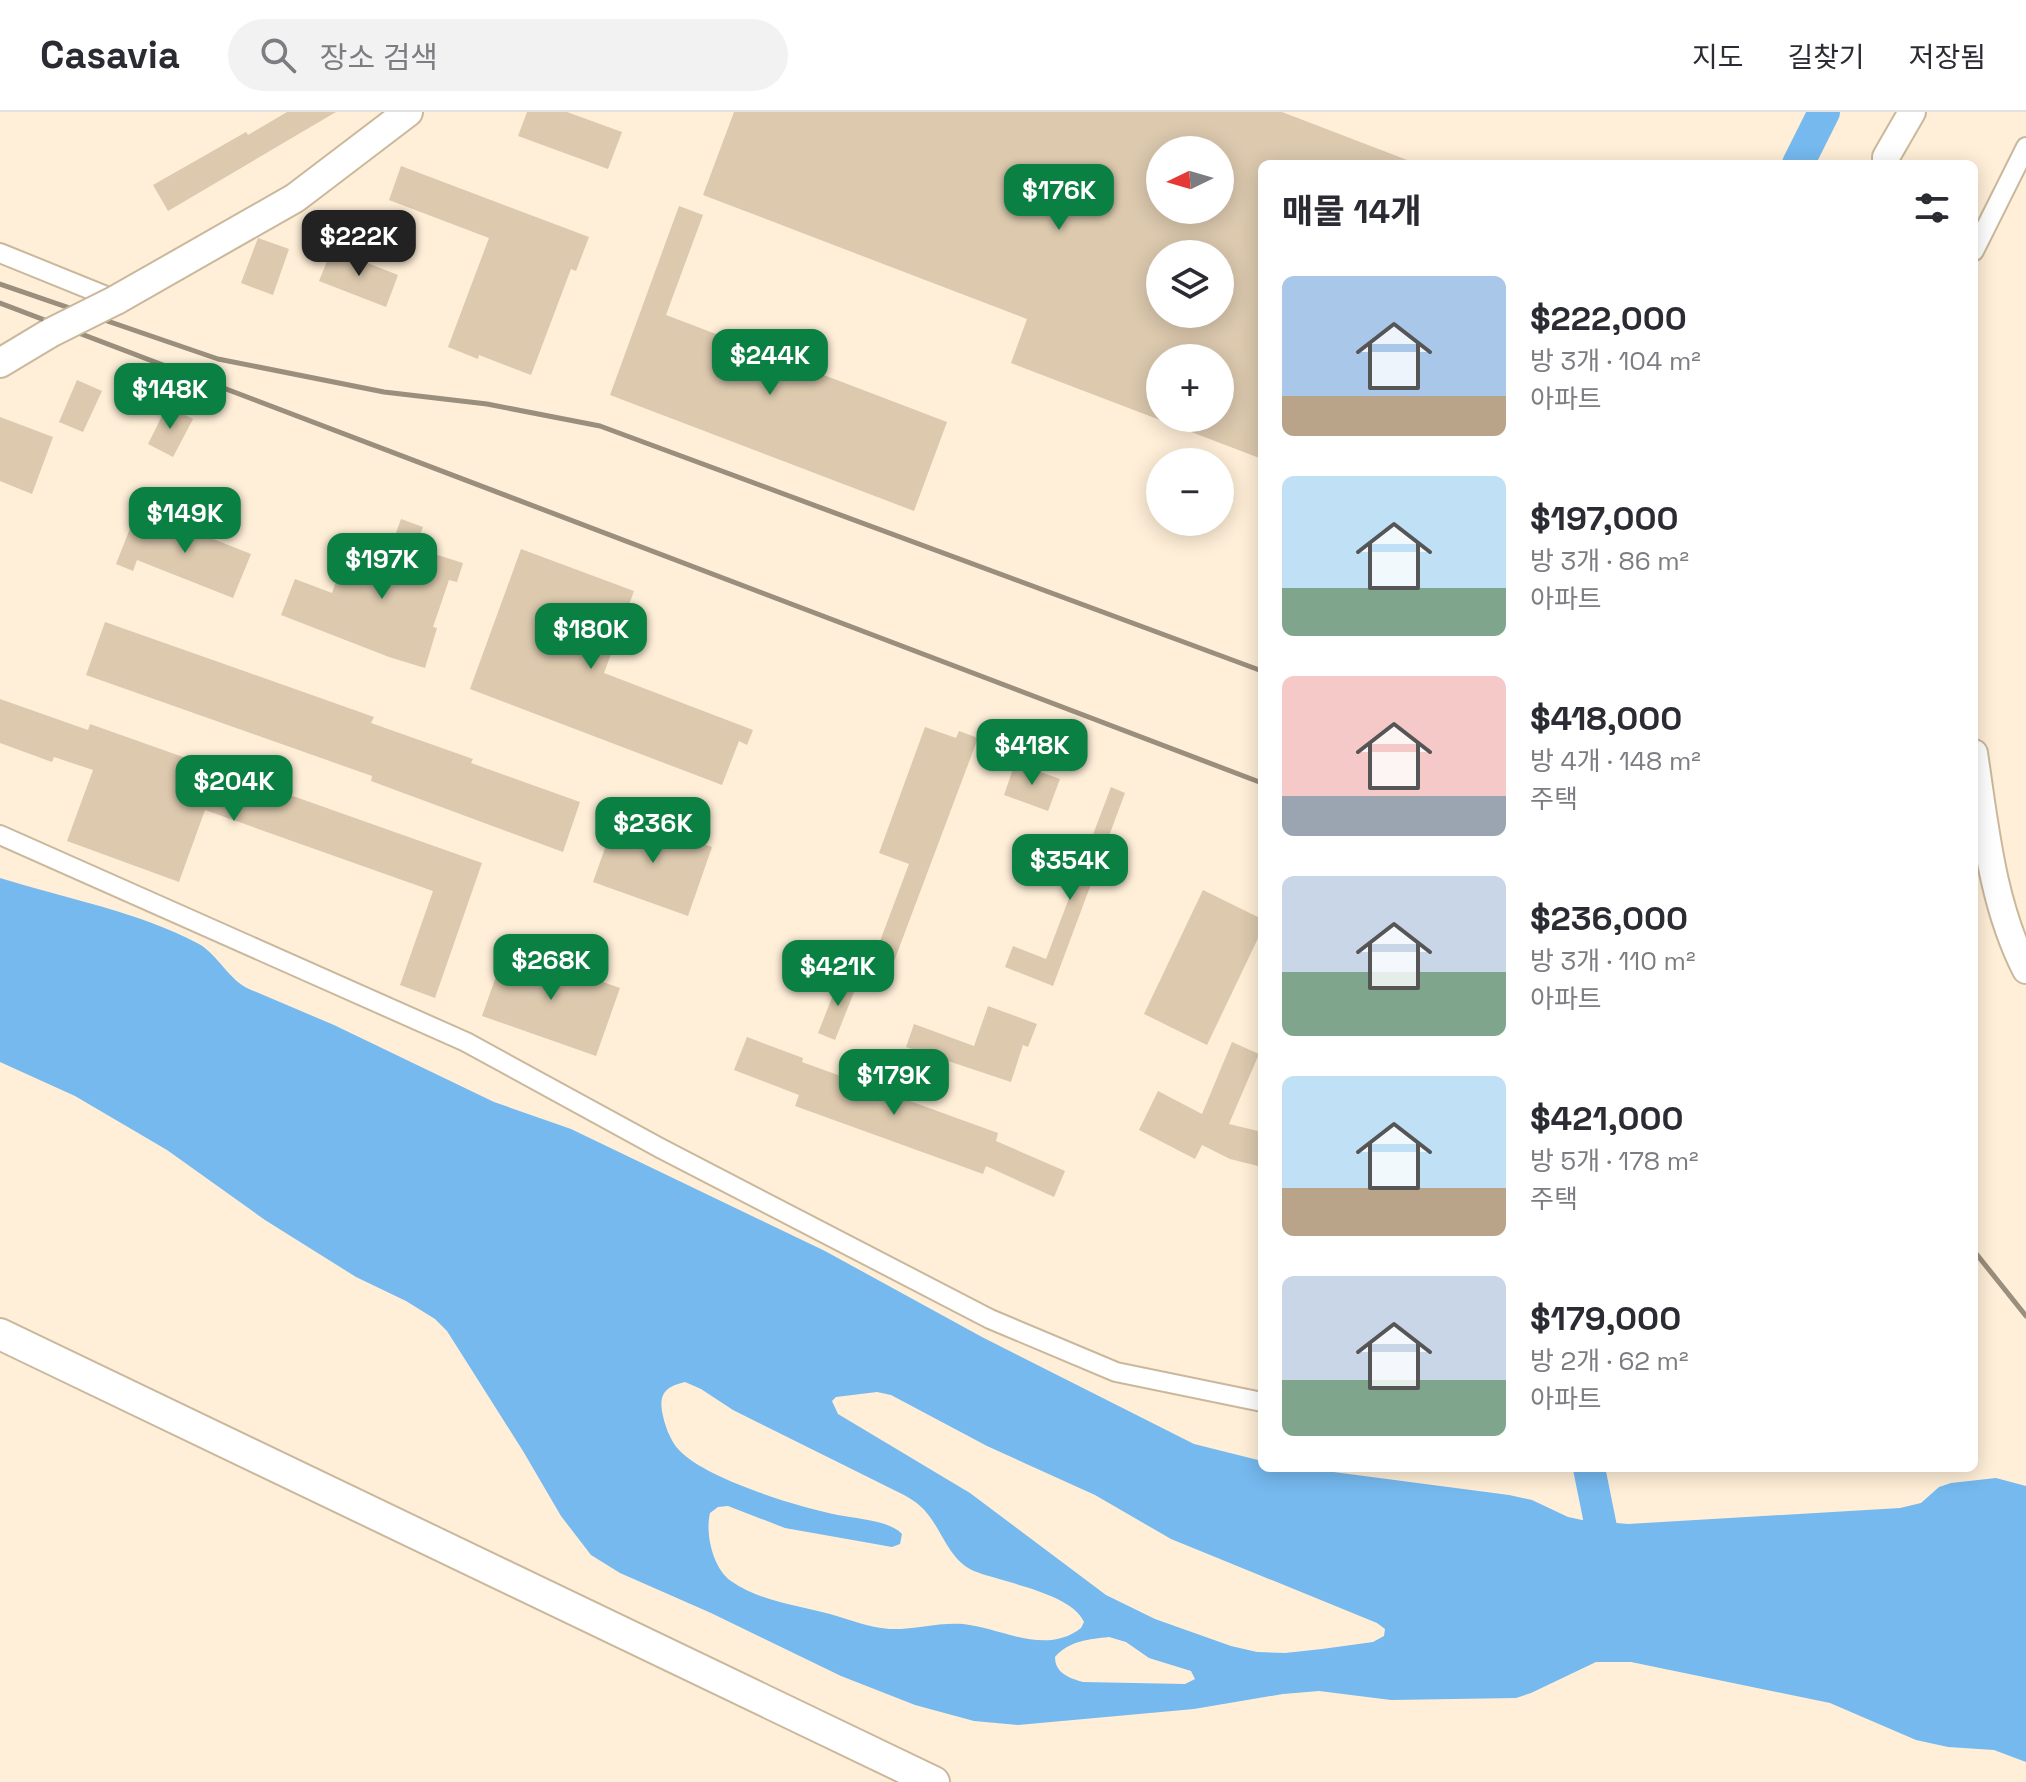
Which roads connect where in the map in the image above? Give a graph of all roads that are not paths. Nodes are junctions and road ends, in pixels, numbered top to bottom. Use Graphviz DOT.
graph roads {
  1 [pos="408,112"];
  2 [pos="1912,112"];
  3 [pos="2026,147"];
  4 [pos="1886,160"];
  5 [pos="1978,243"];
  6 [pos="0,253"];
  7 [pos="116,300"];
  8 [pos="0,363"];
  9 [pos="1978,781"];
  10 [pos="0,835"];
  11 [pos="2026,970"];
  12 [pos="0,1334"];
  13 [pos="1258,1401"];
  14 [pos="934,1782"];
  1 -- 7 [label="main road"];
  2 -- 4 [label="main road"];
  3 -- 5 [label="street"];
  6 -- 7 [label="street"];
  7 -- 8 [label="main road, bridge"];
  9 -- 11 [label="main road"];
  10 -- 13 [label="street"];
  12 -- 14 [label="highway"];
}
